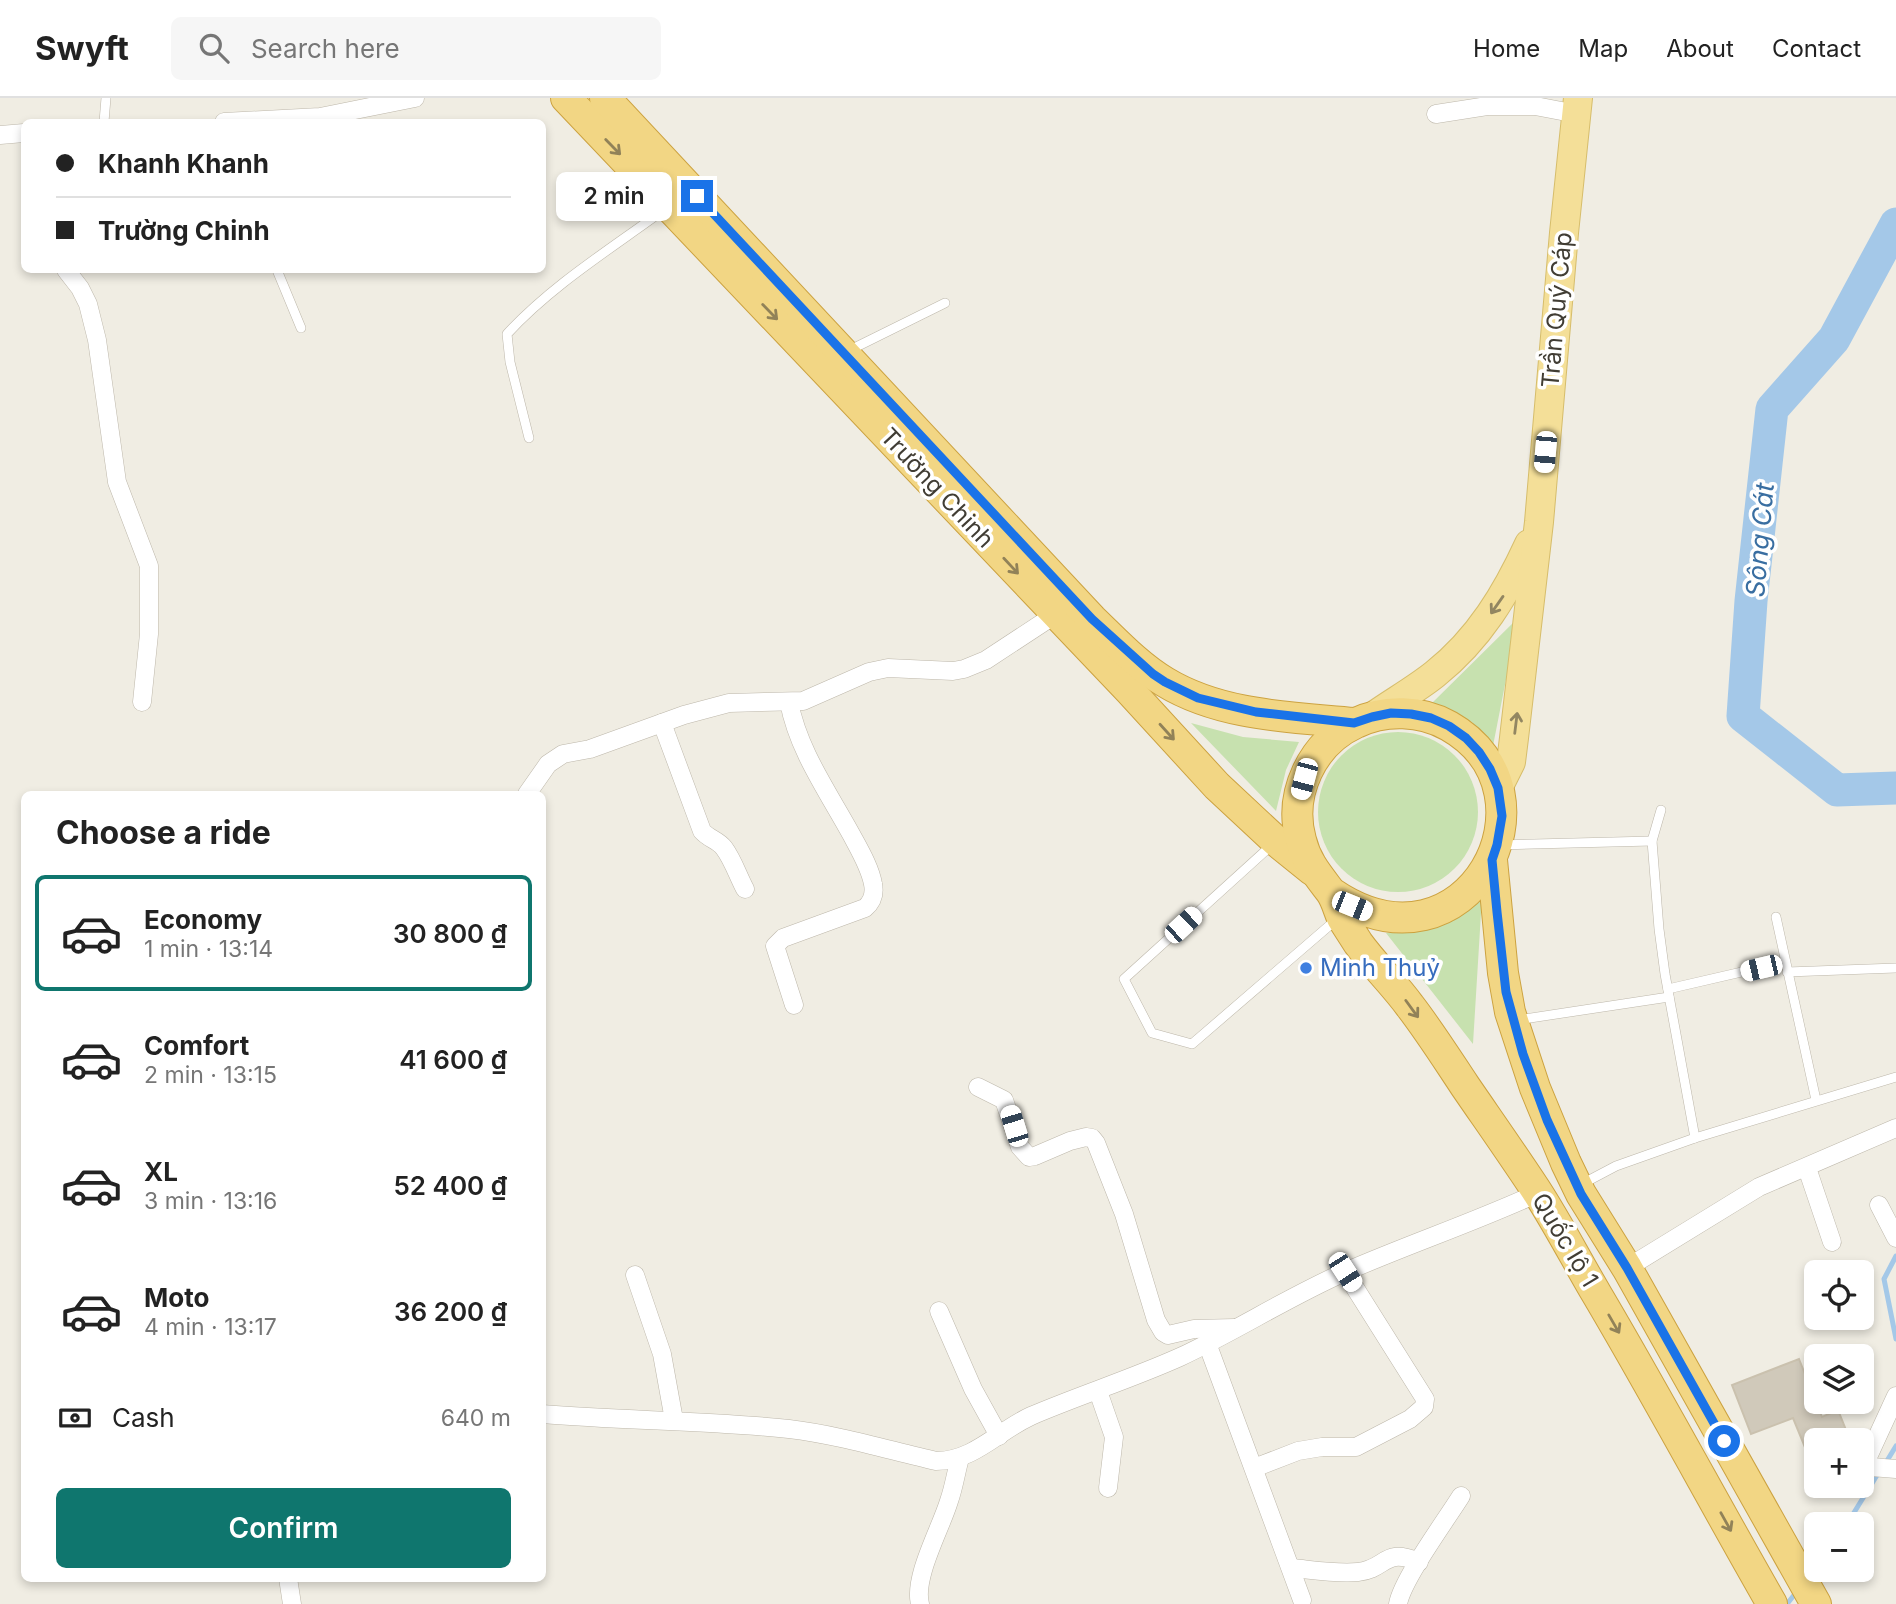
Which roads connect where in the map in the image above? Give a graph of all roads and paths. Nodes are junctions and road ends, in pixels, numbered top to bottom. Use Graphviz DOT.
graph roads {
  1 [pos="106,98"];
  2 [pos="415,98"];
  3 [pos="566,98"];
  4 [pos="605,98"];
  5 [pos="1577,106"];
  6 [pos="1436,114"];
  7 [pos="104,119"];
  8 [pos="282,119"];
  9 [pos="21,133"];
  10 [pos="0,135"];
  11 [pos="669,206"];
  12 [pos="68,273"];
  13 [pos="278,273"];
  14 [pos="945,303"];
  15 [pos="301,328"];
  16 [pos="843,353"];
  17 [pos="529,438"];
  18 [pos="1539,522"];
  19 [pos="1056,614"];
  20 [pos="142,702"];
  21 [pos="789,702"];
  22 [pos="1363,720"];
  23 [pos="662,723"];
  24 [pos="1498,788"];
  25 [pos="529,791"];
  26 [pos="1661,810"];
  27 [pos="1276,841"];
  28 [pos="1652,841"];
  29 [pos="1495,852"];
  30 [pos="745,889"];
  31 [pos="1329,893"];
  32 [pos="1776,916"];
  33 [pos="1786,967"];
  34 [pos="1896,968"];
  35 [pos="1669,993"];
  36 [pos="794,1005"];
  37 [pos="1512,1021"];
  38 [pos="1896,1077"];
  39 [pos="978,1087"];
  40 [pos="1816,1100"];
  41 [pos="1896,1128"];
  42 [pos="1695,1138"];
  43 [pos="1807,1168"];
  44 [pos="1577,1187"];
  45 [pos="1538,1192"];
  46 [pos="1879,1205"];
  47 [pos="1895,1236"];
  48 [pos="1832,1242"];
  49 [pos="1627,1268"];
  50 [pos="1345,1272"];
  51 [pos="635,1275"];
  52 [pos="939,1311"];
  53 [pos="1238,1328"];
  54 [pos="1207,1343"];
  55 [pos="1098,1391"];
  56 [pos="1896,1396"];
  57 [pos="546,1414"];
  58 [pos="674,1420"];
  59 [pos="999,1436"];
  60 [pos="960,1458"];
  61 [pos="1254,1468"];
  62 [pos="1896,1469"];
  63 [pos="1108,1488"];
  64 [pos="1461,1496"];
  65 [pos="1419,1562"];
  66 [pos="1292,1568"];
  67 [pos="289,1582"];
  68 [pos="1768,1596"];
  69 [pos="1302,1600"];
  70 [pos="292,1604"];
  71 [pos="920,1604"];
  72 [pos="1398,1604"];
  73 [pos="1816,1604"];
  1 -- 7 [label="lane"];
  2 -- 8 [label="street"];
  3 -- 11 [label="highway, Trường Chinh, one-way"];
  4 -- 16 [label="highway, Trường Chinh"];
  5 -- 6 [label="street"];
  5 -- 18 [label="main road, Trần Quý Cáp"];
  9 -- 10 [label="street"];
  11 -- 17 [label="lane"];
  11 -- 19 [label="highway, Trường Chinh, one-way"];
  12 -- 20 [label="street"];
  13 -- 15 [label="lane"];
  14 -- 16 [label="lane"];
  16 -- 22 [label="highway, Trường Chinh"];
  18 -- 22 [label="main road, Trần Quý Cáp, one-way"];
  24 -- 18 [label="main road, Trần Quý Cáp, one-way"];
  19 -- 21 [label="street"];
  19 -- 27 [label="highway, Trường Chinh, one-way"];
  21 -- 23 [label="street"];
  21 -- 36 [label="street"];
  22 -- 24 [label="highway"];
  22 -- 31 [label="highway"];
  23 -- 25 [label="street"];
  23 -- 30 [label="street"];
  24 -- 29 [label="highway"];
  26 -- 28 [label="lane"];
  27 -- 31 [label="highway, Trường Chinh"];
  27 -- 31 [label="lane"];
  28 -- 29 [label="lane"];
  28 -- 35 [label="lane"];
  29 -- 31 [label="highway"];
  29 -- 37 [label="highway, Quốc lộ 1"];
  31 -- 45 [label="highway, Quốc lộ 1, one-way"];
  32 -- 33 [label="lane"];
  33 -- 34 [label="lane"];
  33 -- 35 [label="lane"];
  33 -- 40 [label="lane"];
  35 -- 37 [label="lane"];
  35 -- 42 [label="lane"];
  37 -- 44 [label="highway, Quốc lộ 1"];
  38 -- 40 [label="lane"];
  39 -- 53 [label="street"];
  40 -- 42 [label="lane"];
  41 -- 43 [label="street"];
  42 -- 44 [label="lane"];
  43 -- 48 [label="street"];
  43 -- 49 [label="street"];
  44 -- 49 [label="highway, Quốc lộ 1"];
  45 -- 50 [label="street"];
  45 -- 68 [label="highway, Quốc lộ 1, one-way"];
  46 -- 47 [label="street"];
  49 -- 73 [label="highway, Quốc lộ 1"];
  50 -- 53 [label="street"];
  50 -- 61 [label="street"];
  51 -- 58 [label="street"];
  52 -- 59 [label="street"];
  53 -- 54 [label="street"];
  54 -- 55 [label="street"];
  54 -- 61 [label="street"];
  55 -- 59 [label="street"];
  55 -- 63 [label="street"];
  56 -- 62 [label="street"];
  57 -- 58 [label="street"];
  58 -- 60 [label="street"];
  59 -- 60 [label="street"];
  60 -- 71 [label="street"];
  61 -- 66 [label="street"];
  64 -- 65 [label="street"];
  65 -- 66 [label="street"];
  65 -- 72 [label="street"];
  66 -- 69 [label="street"];
  67 -- 70 [label="street"];
}
